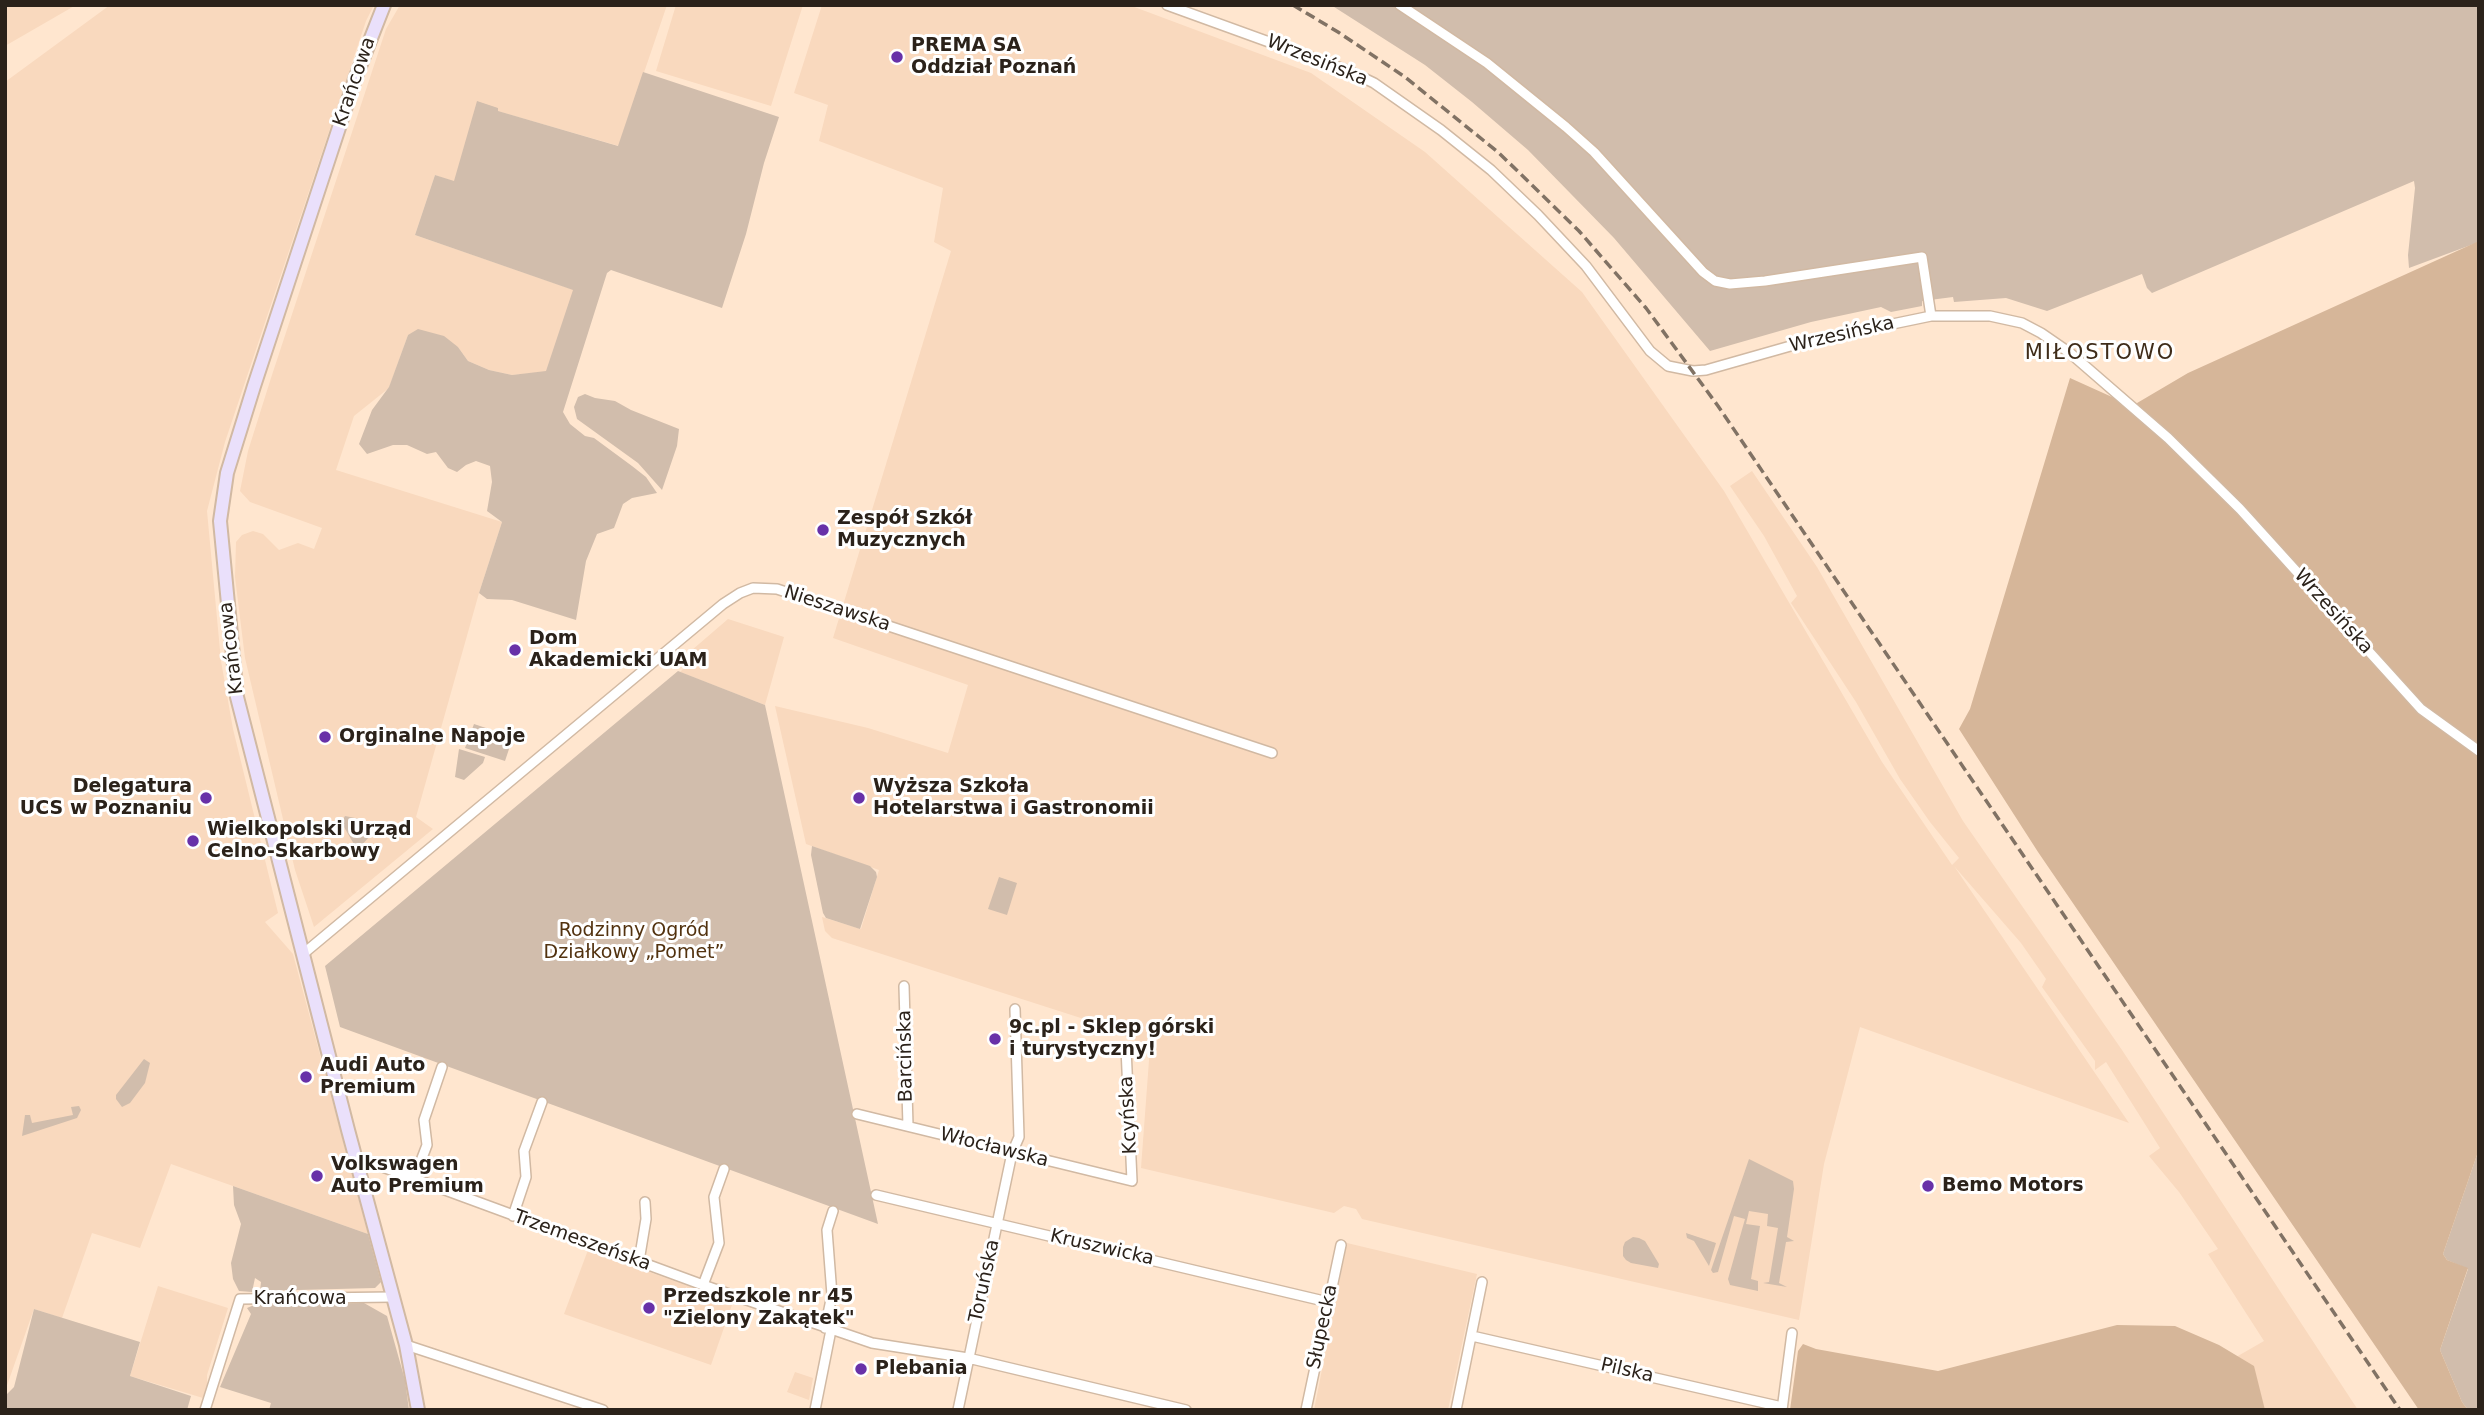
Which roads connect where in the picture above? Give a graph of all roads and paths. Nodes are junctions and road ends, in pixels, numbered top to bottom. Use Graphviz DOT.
graph roads {
  1 [pos="384,5"];
  2 [pos="1167,5"];
  3 [pos="1400,5"];
  4 [pos="1931,316"];
  5 [pos="2479,751"];
  6 [pos="1272,753"];
  7 [pos="303,954"];
  8 [pos="904,986"];
  9 [pos="1015,1009"];
  10 [pos="1126,1048"];
  11 [pos="442,1067"];
  12 [pos="542,1102"];
  13 [pos="857,1114"];
  14 [pos="908,1126"];
  15 [pos="1012,1153"];
  16 [pos="358,1166"];
  17 [pos="724,1169"];
  18 [pos="414,1179"];
  19 [pos="1132,1181"];
  20 [pos="876,1195"];
  21 [pos="645,1202"];
  22 [pos="833,1211"];
  23 [pos="513,1216"];
  24 [pos="998,1223"];
  25 [pos="1341,1245"];
  26 [pos="639,1261"];
  27 [pos="1482,1282"];
  28 [pos="703,1285"];
  29 [pos="392,1297"];
  30 [pos="1328,1302"];
  31 [pos="828,1329"];
  32 [pos="1792,1333"];
  33 [pos="1472,1336"];
  34 [pos="406,1346"];
  35 [pos="968,1358"];
  36 [pos="1782,1408"];
  37 [pos="205,1410"];
  38 [pos="418,1410"];
  39 [pos="603,1410"];
  40 [pos="815,1410"];
  41 [pos="958,1410"];
  42 [pos="1186,1410"];
  43 [pos="1306,1410"];
  44 [pos="1456,1410"];
  1 -- 7 [label="street, Krańcowa"];
  2 -- 4 [label="street, Wrzesińska"];
  3 -- 4 [label="street"];
  4 -- 5 [label="street, Wrzesińska"];
  6 -- 7 [label="street, Nieszawska"];
  7 -- 16 [label="street, Krańcowa"];
  8 -- 14 [label="street, Barcińska"];
  9 -- 15 [label="street, Toruńska"];
  10 -- 19 [label="street, Kcyńska"];
  11 -- 18 [label="street"];
  12 -- 23 [label="street"];
  13 -- 14 [label="street, Włocławska"];
  14 -- 15 [label="street, Włocławska"];
  15 -- 19 [label="street, Włocławska"];
  15 -- 24 [label="street, Toruńska"];
  16 -- 18 [label="street, Trzemeszeńska"];
  16 -- 29 [label="street, Krańcowa"];
  17 -- 28 [label="street"];
  18 -- 23 [label="street, Trzemeszeńska"];
  20 -- 24 [label="street, Kruszwicka"];
  21 -- 26 [label="street"];
  22 -- 31 [label="street"];
  23 -- 26 [label="street, Trzemeszeńska"];
  24 -- 30 [label="street, Kruszwicka"];
  24 -- 35 [label="street, Toruńska"];
  25 -- 30 [label="street, Słupecka"];
  26 -- 28 [label="street, Trzemeszeńska"];
  27 -- 33 [label="street"];
  28 -- 31 [label="street, Trzemeszeńska"];
  29 -- 34 [label="street, Krańcowa"];
  29 -- 37 [label="street, Krańcowa"];
  30 -- 43 [label="street, Słupecka"];
  31 -- 35 [label="street, Trzemeszeńska"];
  31 -- 40 [label="street"];
  32 -- 36 [label="street"];
  33 -- 36 [label="street, Pilska"];
  33 -- 44 [label="street"];
  34 -- 38 [label="street, Krańcowa"];
  34 -- 39 [label="street"];
  35 -- 41 [label="street, Toruńska"];
  35 -- 42 [label="street, Trzemeszeńska"];
}
